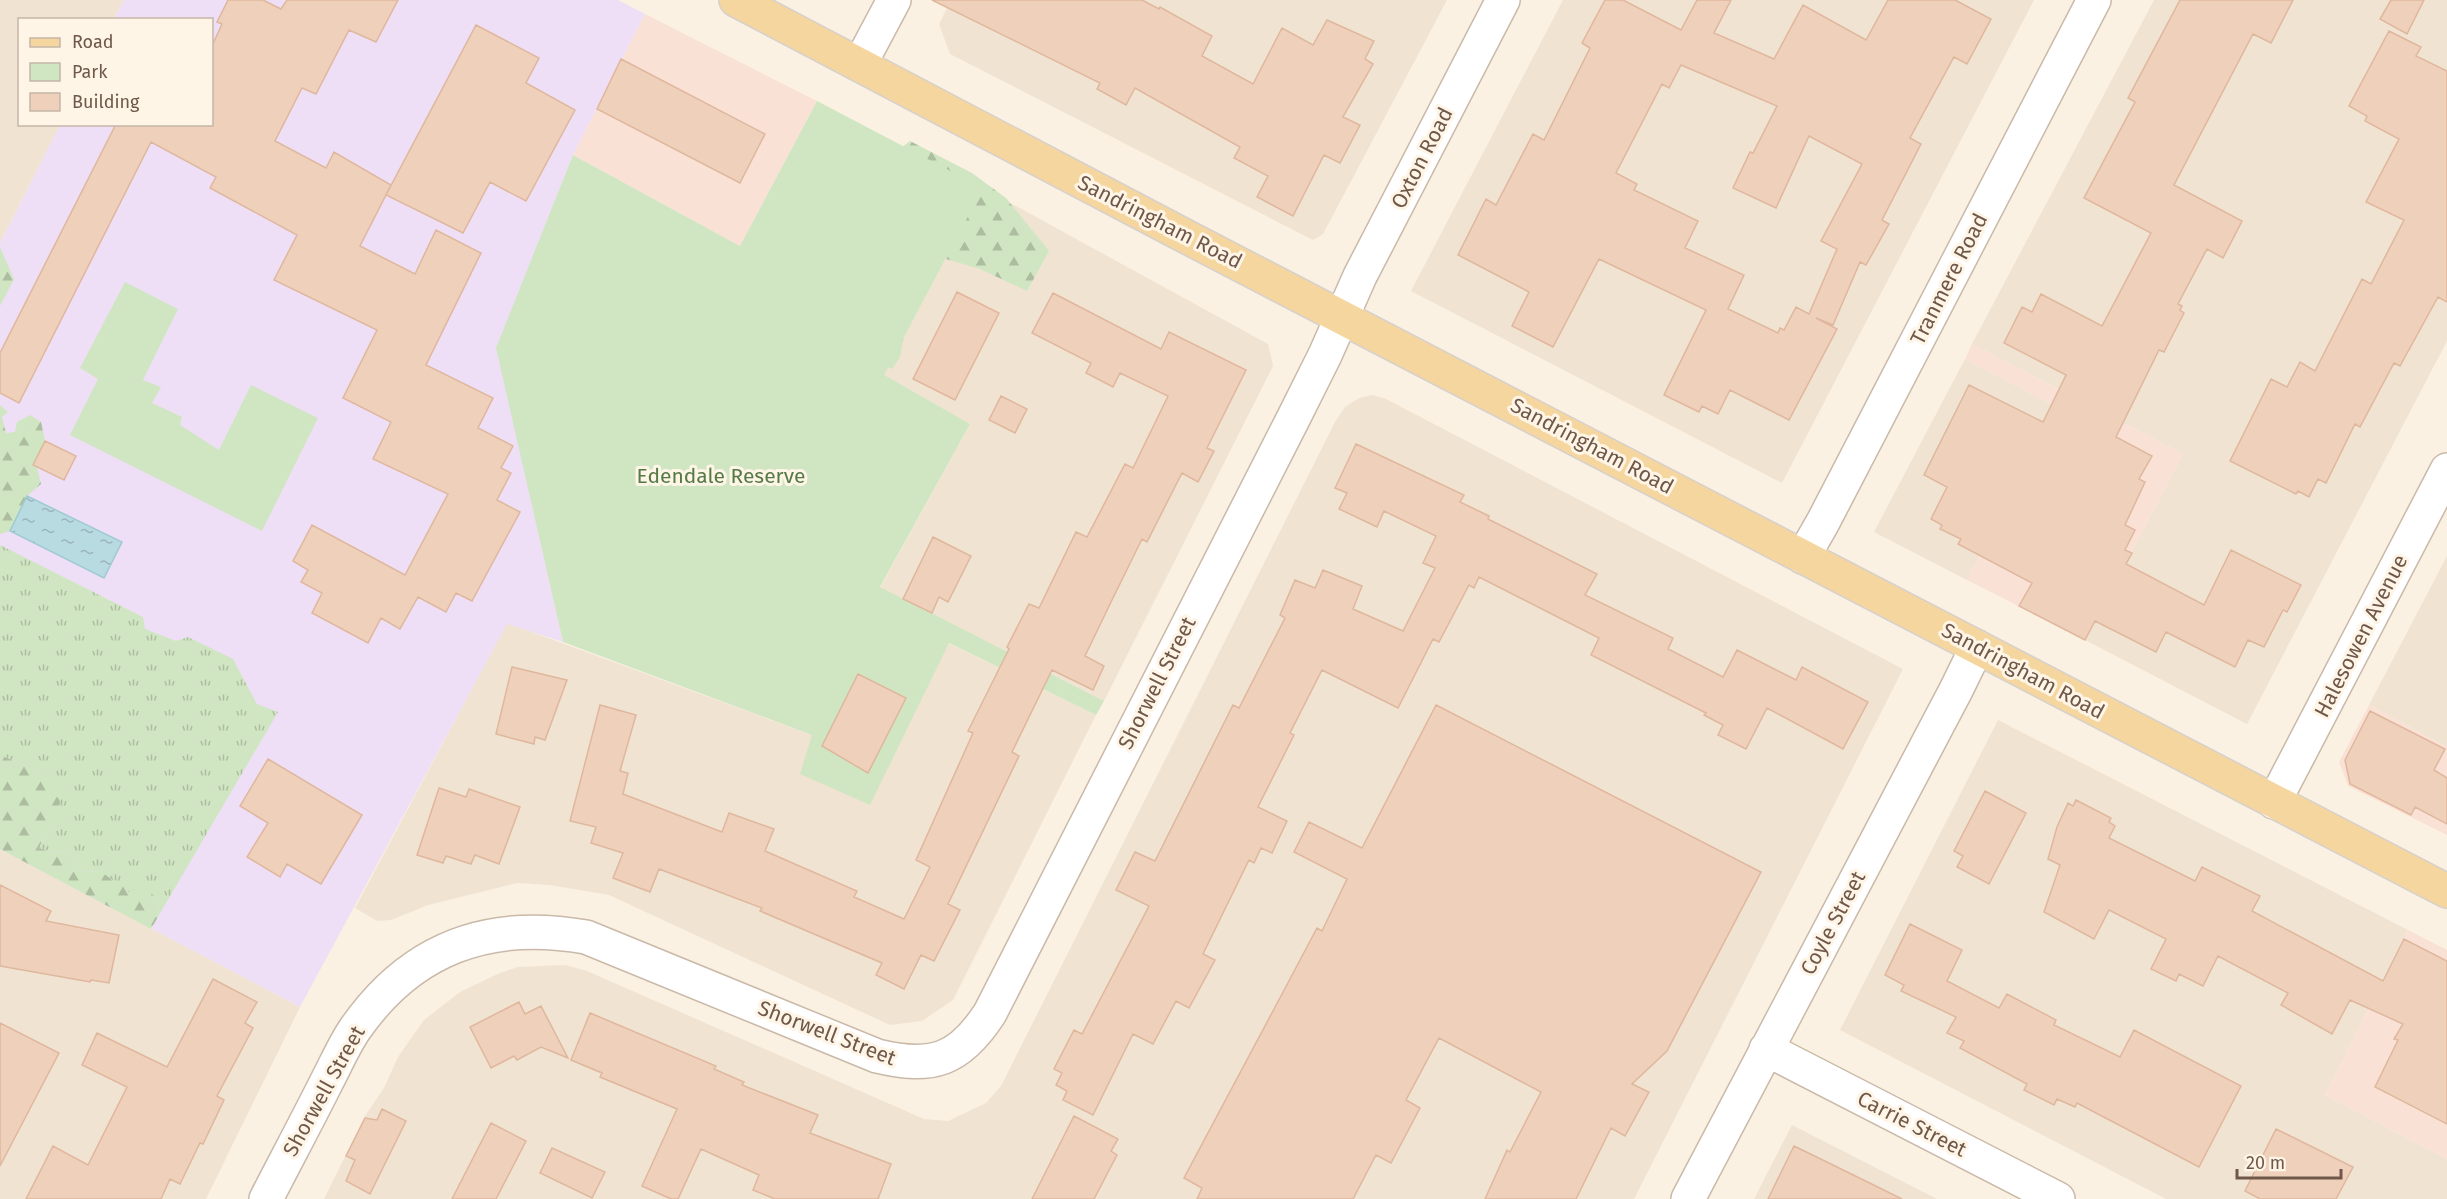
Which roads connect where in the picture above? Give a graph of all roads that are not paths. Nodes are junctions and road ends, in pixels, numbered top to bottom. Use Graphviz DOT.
graph roads {
  1 [pos="736,0"];
  2 [pos="894,0"];
  3 [pos="1503,0"];
  4 [pos="2094,0"];
  5 [pos="860,64"];
  6 [pos="1342,316"];
  7 [pos="2447,470"];
  8 [pos="1803,556"];
  9 [pos="1977,646"];
  10 [pos="2274,802"];
  11 [pos="2447,891"];
  12 [pos="1766,1048"];
  13 [pos="266,1199"];
  14 [pos="1688,1199"];
  15 [pos="2058,1199"];
  1 -- 5 [label="main road, Sandringham Road"];
  2 -- 5 [label="street"];
  3 -- 6 [label="street, Oxton Road"];
  4 -- 8 [label="street, Tranmere Road"];
  5 -- 6 [label="main road, Sandringham Road"];
  6 -- 8 [label="main road, Sandringham Road"];
  6 -- 13 [label="street, Shorwell Street"];
  7 -- 10 [label="street, Halesowen Avenue"];
  8 -- 9 [label="main road, Sandringham Road"];
  9 -- 10 [label="main road, Sandringham Road"];
  9 -- 12 [label="street, Coyle Street"];
  10 -- 11 [label="main road, Sandringham Road"];
  12 -- 14 [label="street, Coyle Street"];
  12 -- 15 [label="street, Carrie Street"];
}
